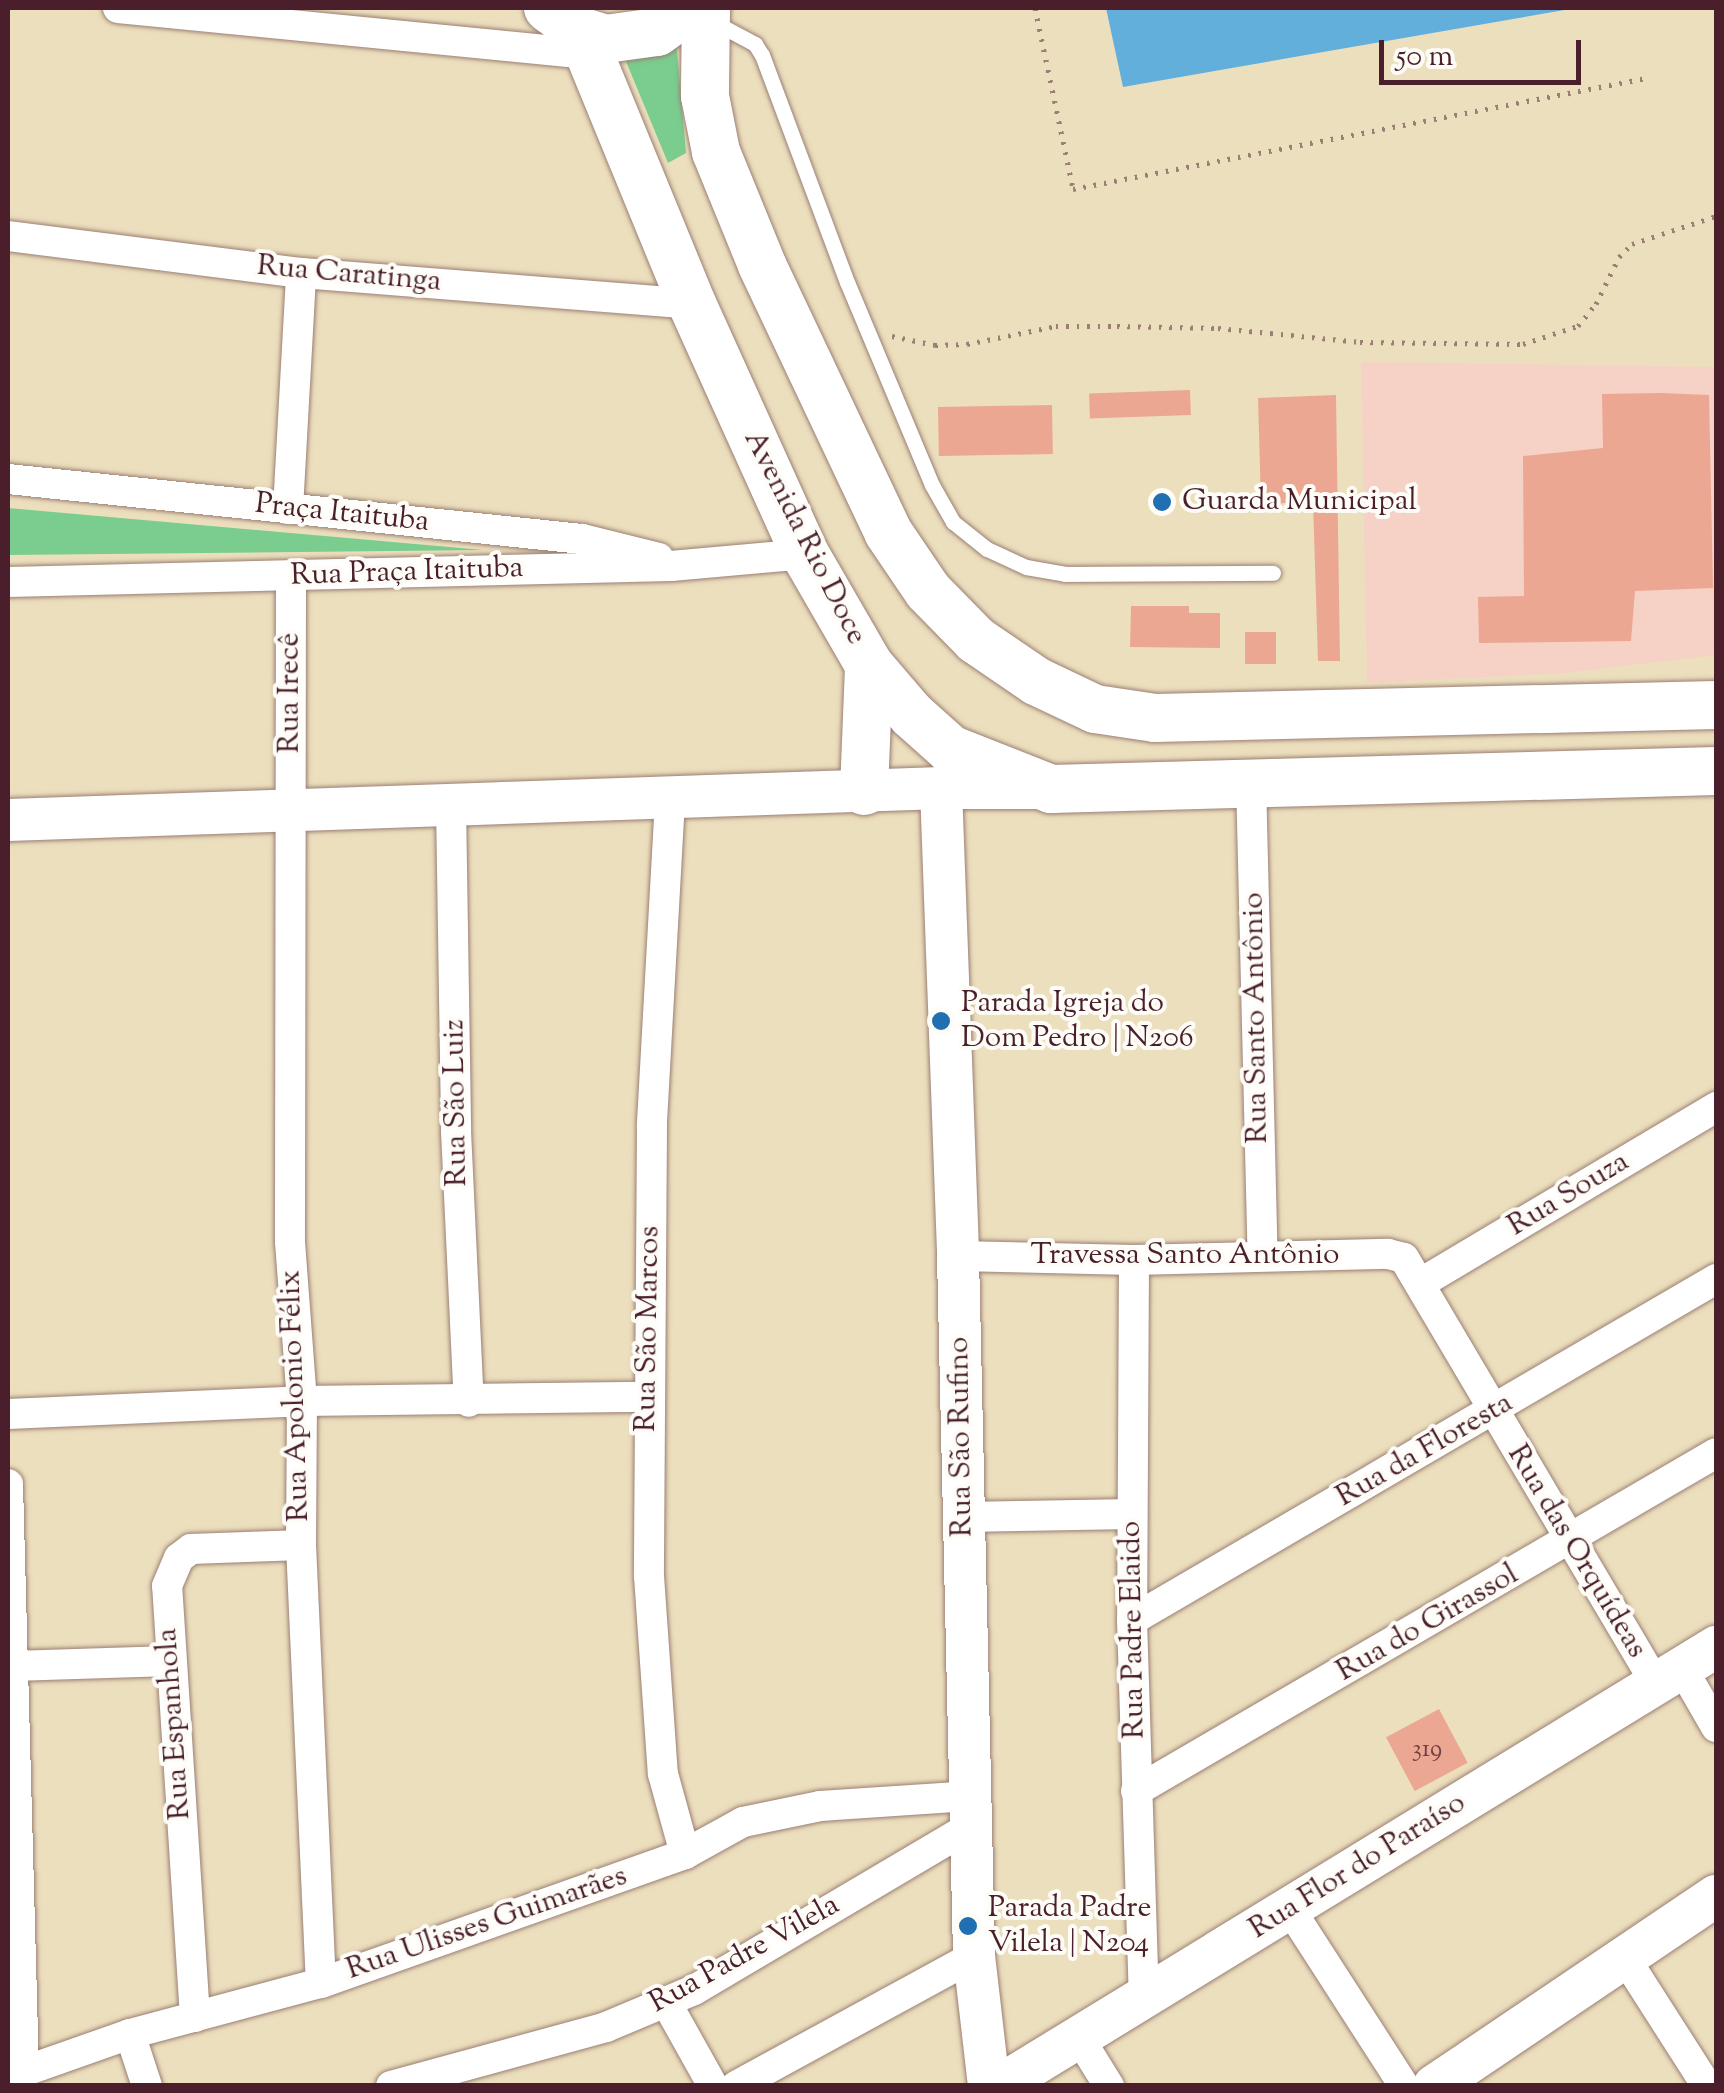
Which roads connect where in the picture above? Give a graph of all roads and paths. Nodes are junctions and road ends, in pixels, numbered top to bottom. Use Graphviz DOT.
graph roads {
  1 [pos="118,8"];
  2 [pos="1035,8"];
  3 [pos="700,10"];
  4 [pos="572,31"];
  5 [pos="1646,78"];
  6 [pos="1716,216"];
  7 [pos="8,236"];
  8 [pos="301,272"];
  9 [pos="692,304"];
  10 [pos="867,331"];
  11 [pos="8,479"];
  12 [pos="288,509"];
  13 [pos="805,554"];
  14 [pos="671,566"];
  15 [pos="1273,573"];
  16 [pos="291,577"];
  17 [pos="8,582"];
  18 [pos="869,665"];
  19 [pos="1716,705"];
  20 [pos="1716,771"];
  21 [pos="1251,780"];
  22 [pos="941,788"];
  23 [pos="1051,788"];
  24 [pos="864,791"];
  25 [pos="670,800"];
  26 [pos="451,804"];
  27 [pos="292,809"];
  28 [pos="8,820"];
  29 [pos="1716,1107"];
  30 [pos="958,1256"];
  31 [pos="1263,1256"];
  32 [pos="1134,1260"];
  33 [pos="1415,1273"];
  34 [pos="1716,1278"];
  35 [pos="647,1397"];
  36 [pos="302,1401"];
  37 [pos="469,1402"];
  38 [pos="1492,1412"];
  39 [pos="8,1414"];
  40 [pos="1716,1453"];
  41 [pos="8,1484"];
  42 [pos="1132,1514"];
  43 [pos="964,1518"];
  44 [pos="1571,1542"];
  45 [pos="300,1545"];
  46 [pos="1132,1620"];
  47 [pos="171,1661"];
  48 [pos="12,1666"];
  49 [pos="1685,1666"];
  50 [pos="1716,1727"];
  51 [pos="1136,1791"];
  52 [pos="970,1812"];
  53 [pos="685,1854"];
  54 [pos="1716,1896"];
  55 [pos="1290,1909"];
  56 [pos="974,1956"];
  57 [pos="1624,1958"];
  58 [pos="321,1982"];
  59 [pos="1144,1999"];
  60 [pos="666,2002"];
  61 [pos="195,2017"];
  62 [pos="130,2034"];
  63 [pos="1078,2036"];
  64 [pos="16,2074"];
  65 [pos="147,2086"];
  66 [pos="391,2086"];
  67 [pos="712,2086"];
  68 [pos="736,2086"];
  69 [pos="989,2086"];
  70 [pos="1000,2086"];
  71 [pos="1109,2086"];
  72 [pos="1404,2086"];
  73 [pos="1434,2086"];
  74 [pos="1707,2086"];
  1 -- 4 [label="street"];
  2 -- 5 [label="path"];
  3 -- 4 [label="main road"];
  3 -- 10 [label="lane"];
  3 -- 19 [label="main road"];
  4 -- 9 [label="main road, Avenida Rio Doce"];
  6 -- 10 [label="path"];
  7 -- 8 [label="street, Rua Caratinga"];
  8 -- 9 [label="street, Rua Caratinga"];
  8 -- 12 [label="street"];
  9 -- 13 [label="main road, Avenida Rio Doce"];
  10 -- 15 [label="lane"];
  11 -- 12 [label="street, Praça Itaituba"];
  12 -- 14 [label="street, Praça Itaituba"];
  13 -- 14 [label="street, Rua Praça Itaituba"];
  13 -- 18 [label="main road, Avenida Rio Doce"];
  14 -- 16 [label="street, Rua Praça Itaituba"];
  16 -- 17 [label="street, Rua Praça Itaituba"];
  16 -- 27 [label="street, Rua Irecê"];
  18 -- 23 [label="main road, Avenida Rio Doce"];
  18 -- 24 [label="main road"];
  20 -- 21 [label="main road, Avenida Rio Doce"];
  21 -- 23 [label="main road, Avenida Rio Doce"];
  21 -- 31 [label="street, Rua Santo Antônio"];
  22 -- 23 [label="street"];
  22 -- 24 [label="street"];
  22 -- 30 [label="street, Rua São Rufino"];
  24 -- 25 [label="street"];
  25 -- 26 [label="street"];
  25 -- 35 [label="street, Rua São Marcos"];
  26 -- 27 [label="street"];
  26 -- 37 [label="street, Rua São Luiz"];
  27 -- 28 [label="street"];
  27 -- 36 [label="street, Rua Apolonio Félix"];
  29 -- 33 [label="street, Rua Souza"];
  30 -- 32 [label="street, Travessa Santo Antônio"];
  30 -- 43 [label="street, Rua São Rufino"];
  31 -- 32 [label="street, Travessa Santo Antônio"];
  31 -- 33 [label="street, Travessa Santo Antônio"];
  32 -- 42 [label="street, Rua Padre Elaido"];
  33 -- 38 [label="street, Rua das Orquídeas"];
  34 -- 38 [label="street, Rua da Floresta"];
  35 -- 37 [label="street"];
  35 -- 53 [label="street, Rua São Marcos"];
  36 -- 37 [label="street"];
  36 -- 39 [label="street"];
  36 -- 45 [label="street, Rua Apolonio Félix"];
  38 -- 44 [label="street, Rua das Orquídeas"];
  38 -- 46 [label="street, Rua da Floresta"];
  40 -- 44 [label="street, Rua do Girassol"];
  41 -- 48 [label="street"];
  42 -- 43 [label="street"];
  42 -- 46 [label="street, Rua Padre Elaido"];
  43 -- 52 [label="street, Rua São Rufino"];
  44 -- 49 [label="street, Rua das Orquídeas"];
  44 -- 51 [label="street, Rua do Girassol"];
  45 -- 47 [label="street, Rua Espanhola"];
  45 -- 58 [label="street, Rua Apolonio Félix"];
  46 -- 51 [label="street, Rua Padre Elaido"];
  47 -- 48 [label="street"];
  47 -- 61 [label="street, Rua Espanhola"];
  48 -- 64 [label="street"];
  49 -- 50 [label="street, Rua das Orquídeas"];
  49 -- 55 [label="street, Rua Flor do Paraíso"];
  51 -- 59 [label="street, Rua Padre Elaido"];
  52 -- 53 [label="street, Rua Ulisses Guimarães"];
  52 -- 56 [label="street, Rua São Rufino"];
  52 -- 60 [label="street, Rua Padre Vilela"];
  53 -- 58 [label="street, Rua Ulisses Guimarães"];
  54 -- 57 [label="street"];
  55 -- 59 [label="street, Rua Flor do Paraíso"];
  55 -- 72 [label="street"];
  56 -- 68 [label="street"];
  56 -- 69 [label="street, Rua São Rufino"];
  57 -- 73 [label="street"];
  57 -- 74 [label="street"];
  58 -- 61 [label="street, Rua Ulisses Guimarães"];
  59 -- 63 [label="street, Rua Flor do Paraíso"];
  60 -- 66 [label="street, Rua Padre Vilela"];
  60 -- 67 [label="street"];
  61 -- 62 [label="street, Rua Ulisses Guimarães"];
  62 -- 64 [label="street, Rua Ulisses Guimarães"];
  62 -- 65 [label="street"];
  63 -- 70 [label="street, Rua Flor do Paraíso"];
  63 -- 71 [label="street"];
}
